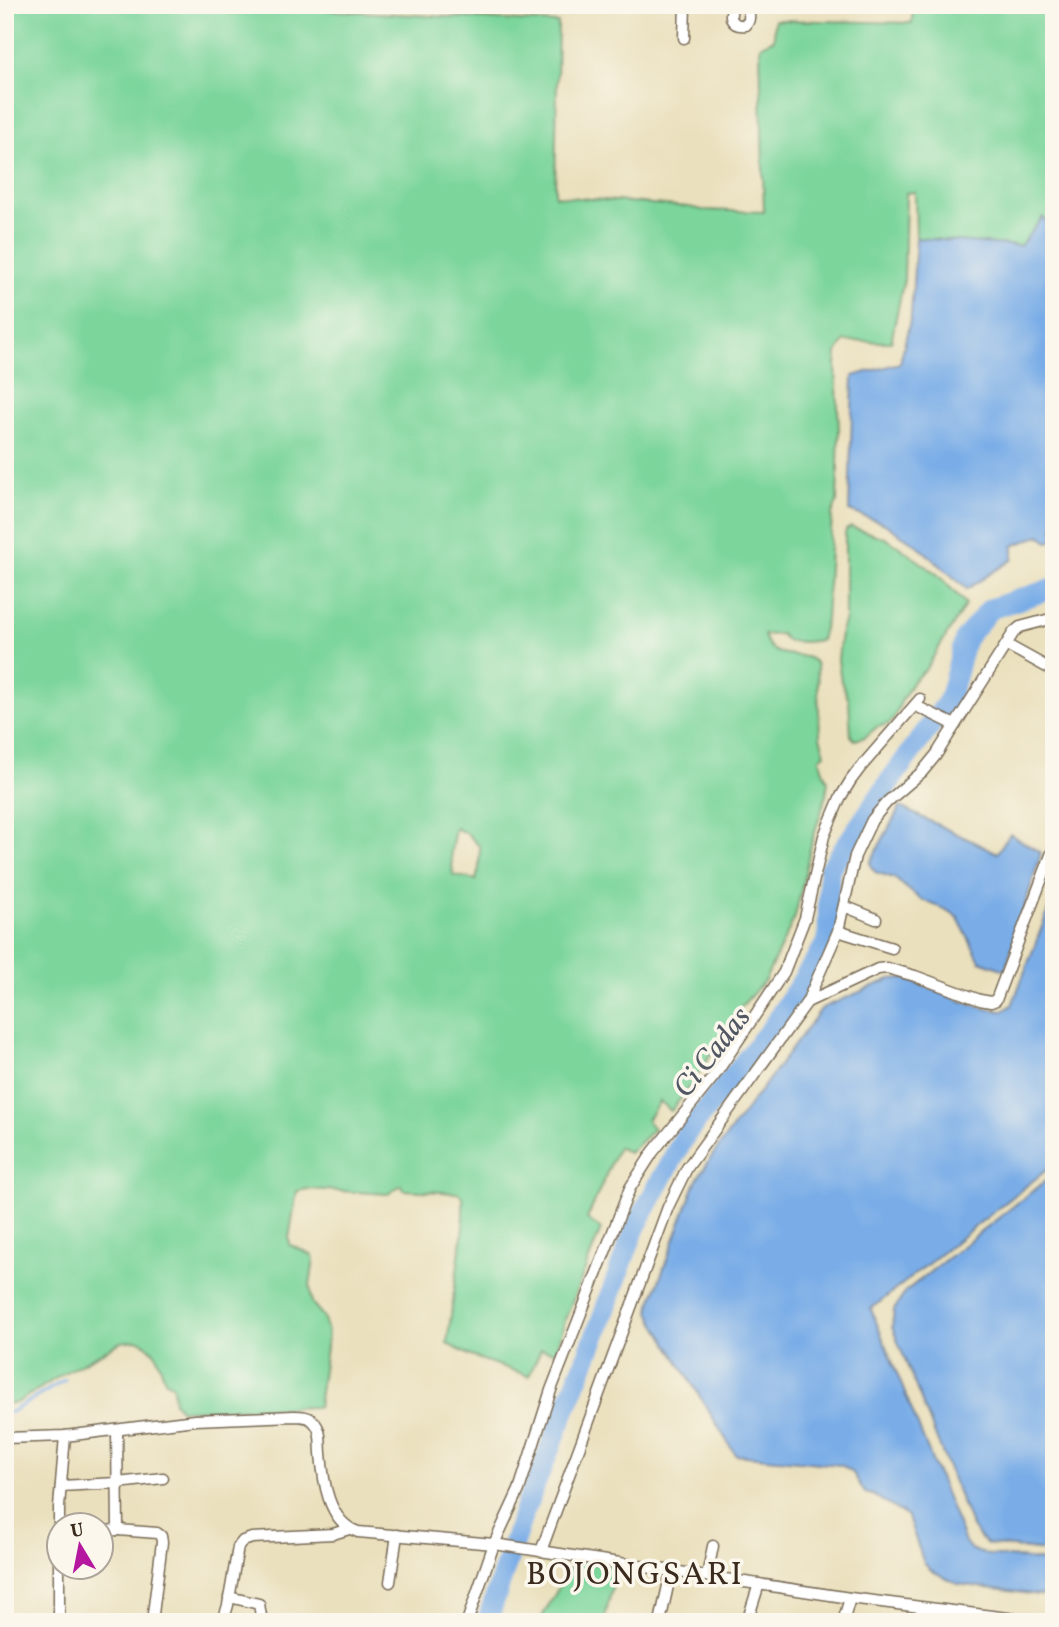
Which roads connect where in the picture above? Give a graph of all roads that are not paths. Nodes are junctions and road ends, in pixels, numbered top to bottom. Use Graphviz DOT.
graph roads {
  1 [pos="685,5"];
  2 [pos="734,5"];
  3 [pos="744,5"];
  4 [pos="684,38"];
  5 [pos="1054,618"];
  6 [pos="1007,645"];
  7 [pos="1054,671"];
  8 [pos="951,723"];
  9 [pos="1054,848"];
  10 [pos="844,906"];
  11 [pos="876,919"];
  12 [pos="838,931"];
  13 [pos="892,948"];
  14 [pos="807,1002"];
  15 [pos="117,1430"];
  16 [pos="65,1436"];
  17 [pos="5,1438"];
  18 [pos="163,1478"];
  19 [pos="117,1483"];
  20 [pos="61,1486"];
  21 [pos="59,1512"];
  22 [pos="349,1529"];
  23 [pos="118,1530"];
  24 [pos="397,1535"];
  25 [pos="497,1544"];
  26 [pos="713,1546"];
  27 [pos="539,1551"];
  28 [pos="671,1572"];
  29 [pos="707,1576"];
  30 [pos="60,1582"];
  31 [pos="390,1582"];
  32 [pos="759,1584"];
  33 [pos="229,1597"];
  34 [pos="850,1598"];
  35 [pos="60,1622"];
  36 [pos="152,1622"];
  37 [pos="223,1622"];
  38 [pos="262,1622"];
  39 [pos="467,1622"];
  40 [pos="660,1622"];
  41 [pos="747,1622"];
  42 [pos="843,1622"];
  43 [pos="1039,1622"];
  1 -- 4 [label="street"];
  2 -- 3 [label="street"];
  5 -- 6 [label="street"];
  6 -- 7 [label="street"];
  6 -- 8 [label="street"];
  8 -- 10 [label="street"];
  8 -- 25 [label="street"];
  9 -- 14 [label="street"];
  10 -- 11 [label="street"];
  10 -- 12 [label="street"];
  12 -- 13 [label="street"];
  12 -- 14 [label="street"];
  14 -- 27 [label="street"];
  15 -- 16 [label="street"];
  15 -- 19 [label="street"];
  15 -- 22 [label="street"];
  16 -- 17 [label="street"];
  16 -- 20 [label="street"];
  18 -- 19 [label="street"];
  19 -- 20 [label="street"];
  19 -- 23 [label="street"];
  20 -- 21 [label="street"];
  22 -- 24 [label="street"];
  22 -- 33 [label="street"];
  23 -- 36 [label="street"];
  24 -- 25 [label="street"];
  24 -- 31 [label="street"];
  25 -- 27 [label="street"];
  25 -- 39 [label="street"];
  26 -- 29 [label="street"];
  27 -- 28 [label="street"];
  28 -- 29 [label="street"];
  28 -- 40 [label="street"];
  29 -- 32 [label="street"];
  30 -- 35 [label="street"];
  32 -- 34 [label="street"];
  32 -- 41 [label="street"];
  33 -- 37 [label="street"];
  33 -- 38 [label="street"];
  34 -- 42 [label="street"];
  34 -- 43 [label="street"];
}
